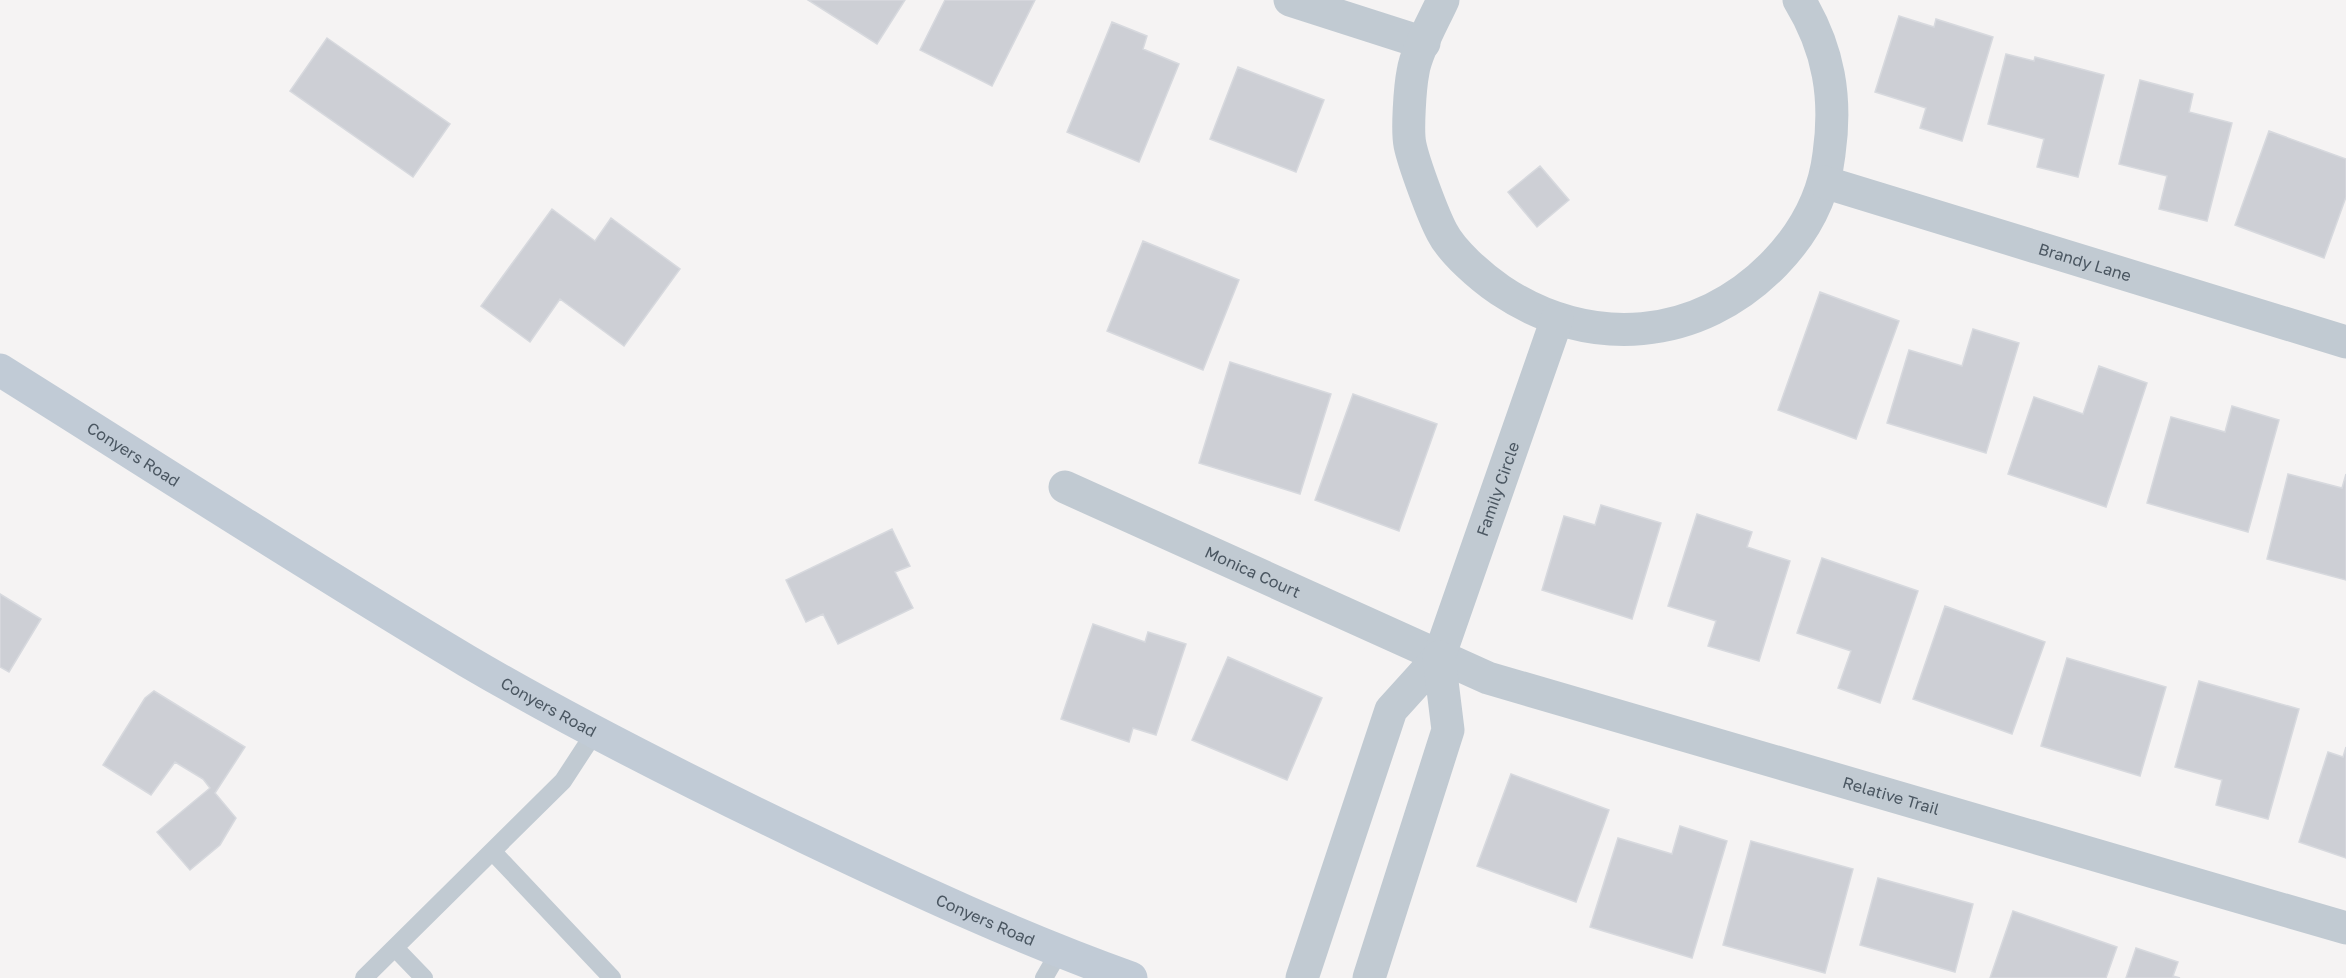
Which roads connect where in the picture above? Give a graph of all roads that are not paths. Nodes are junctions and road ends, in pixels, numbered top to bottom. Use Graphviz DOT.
graph roads {
  1 [pos="1290,0"];
  2 [pos="1443,0"];
  3 [pos="1799,0"];
  4 [pos="1424,43"];
  5 [pos="1824,182"];
  6 [pos="1557,319"];
  7 [pos="2346,342"];
  8 [pos="0,370"];
  9 [pos="1065,486"];
  10 [pos="1439,657"];
  11 [pos="595,732"];
  12 [pos="493,852"];
  13 [pos="2346,928"];
  14 [pos="396,948"];
  15 [pos="1052,965"];
  16 [pos="364,978"];
  17 [pos="424,978"];
  18 [pos="612,978"];
  19 [pos="1131,978"];
  20 [pos="1302,978"];
  21 [pos="1369,978"];
  1 -- 4 [label="street"];
  2 -- 4 [label="street"];
  3 -- 5 [label="street"];
  4 -- 6 [label="street"];
  5 -- 6 [label="street"];
  5 -- 7 [label="street, Brandy Lane"];
  6 -- 10 [label="street, Family Circle"];
  8 -- 11 [label="main road, Conyers Road"];
  9 -- 10 [label="street, Monica Court"];
  10 -- 13 [label="street, Relative Trail"];
  10 -- 20 [label="street, Family Circle"];
  10 -- 21 [label="street, Family Circle"];
  11 -- 12 [label="lane"];
  11 -- 15 [label="main road, Conyers Road"];
  12 -- 14 [label="lane"];
  12 -- 18 [label="lane"];
  14 -- 16 [label="lane"];
  14 -- 17 [label="lane"];
  15 -- 19 [label="main road, Conyers Road"];
}
